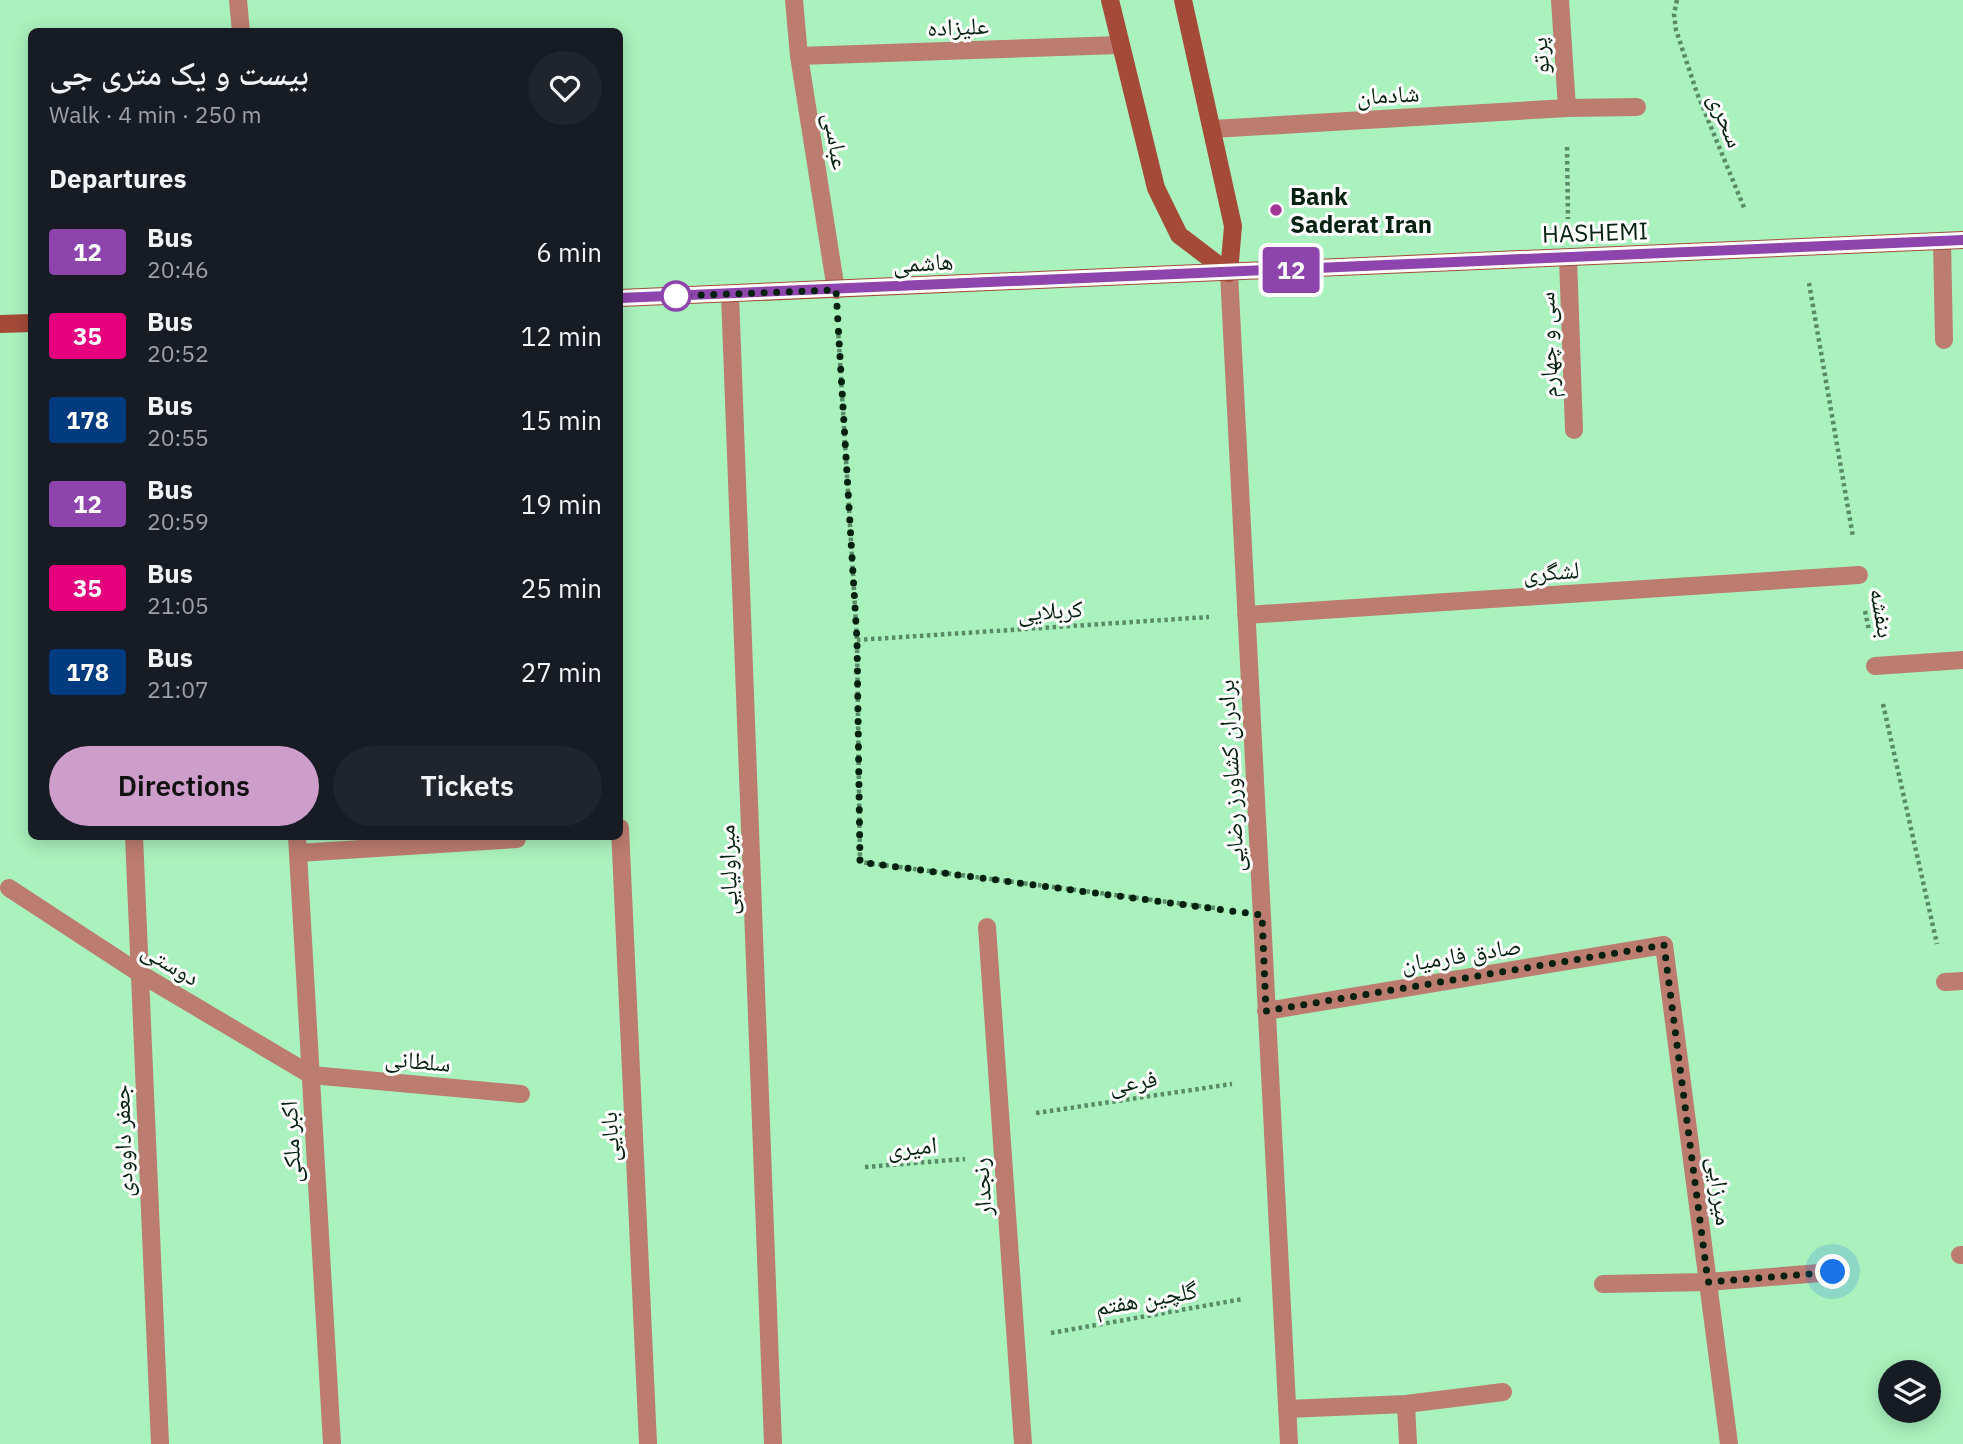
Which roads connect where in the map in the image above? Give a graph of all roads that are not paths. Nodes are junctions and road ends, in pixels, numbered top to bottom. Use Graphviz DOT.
graph roads {
  1 [pos="238,0"];
  2 [pos="794,0"];
  3 [pos="1110,0"];
  4 [pos="1183,0"];
  5 [pos="1560,0"];
  6 [pos="241,28"];
  7 [pos="1119,45"];
  8 [pos="799,56"];
  9 [pos="1637,107"];
  10 [pos="1567,108"];
  11 [pos="1213,129"];
  12 [pos="1963,240"];
  13 [pos="1942,241"];
  14 [pos="1568,258"];
  15 [pos="1229,273"];
  16 [pos="836,290"];
  17 [pos="730,294"];
  18 [pos="623,298"];
  19 [pos="28,323"];
  20 [pos="0,324"];
  21 [pos="1944,340"];
  22 [pos="1574,430"];
  23 [pos="1859,575"];
  24 [pos="1246,615"];
  25 [pos="1963,660"];
  26 [pos="1875,666"];
  27 [pos="134,840"];
  28 [pos="480,840"];
  29 [pos="621,840"];
  30 [pos="297,845"];
  31 [pos="9,888"];
  32 [pos="987,926"];
  33 [pos="1664,945"];
  34 [pos="139,973"];
  35 [pos="1266,1011"];
  36 [pos="311,1076"];
  37 [pos="521,1094"];
  38 [pos="1833,1272"];
  39 [pos="1708,1282"];
  40 [pos="1603,1284"];
  41 [pos="1503,1392"];
  42 [pos="1406,1404"];
  43 [pos="1287,1409"];
  44 [pos="160,1444"];
  45 [pos="332,1444"];
  46 [pos="648,1444"];
  47 [pos="774,1444"];
  48 [pos="1023,1444"];
  49 [pos="1289,1444"];
  50 [pos="1409,1444"];
  51 [pos="1728,1444"];
  1 -- 6 [label="street"];
  2 -- 8 [label="street, عباسی"];
  3 -- 7 [label="main road"];
  4 -- 11 [label="main road"];
  5 -- 10 [label="street, پرتو"];
  7 -- 8 [label="street, علیزاده"];
  7 -- 15 [label="main road"];
  8 -- 16 [label="street, عباسی"];
  9 -- 10 [label="street, شادمان"];
  10 -- 11 [label="street, شادمان"];
  11 -- 15 [label="main road"];
  12 -- 13 [label="main road, HASHEMI"];
  13 -- 14 [label="main road, HASHEMI"];
  13 -- 21 [label="street"];
  14 -- 15 [label="main road, HASHEMI"];
  14 -- 22 [label="street, سی و چهارم"];
  15 -- 16 [label="main road, هاشمی"];
  15 -- 24 [label="street, برادران کشاورز رضایی"];
  16 -- 17 [label="main road, هاشمی"];
  17 -- 18 [label="main road, هاشمی"];
  17 -- 47 [label="street, میراولیایی"];
  19 -- 20 [label="main road"];
  23 -- 24 [label="street, لشگری"];
  24 -- 35 [label="street, برادران کشاورز رضایی"];
  25 -- 26 [label="street"];
  27 -- 34 [label="street, جعفر داوودی"];
  28 -- 30 [label="street"];
  29 -- 46 [label="street, بابایی"];
  30 -- 36 [label="street, اکبر ملکی"];
  31 -- 34 [label="street, دوستی"];
  32 -- 48 [label="street, رنجدار"];
  33 -- 35 [label="street, صادق فارمیان"];
  33 -- 39 [label="street, میرزایی"];
  34 -- 36 [label="street, دوستی"];
  34 -- 44 [label="street, جعفر داوودی"];
  35 -- 43 [label="street, برادران کشاورز رضایی"];
  36 -- 37 [label="street, سلطانی"];
  36 -- 45 [label="street, اکبر ملکی"];
  38 -- 39 [label="street"];
  39 -- 40 [label="street"];
  39 -- 51 [label="street, میرزایی"];
  41 -- 42 [label="street"];
  42 -- 43 [label="street"];
  42 -- 50 [label="street"];
  43 -- 49 [label="street, برادران کشاورز رضایی"];
}
